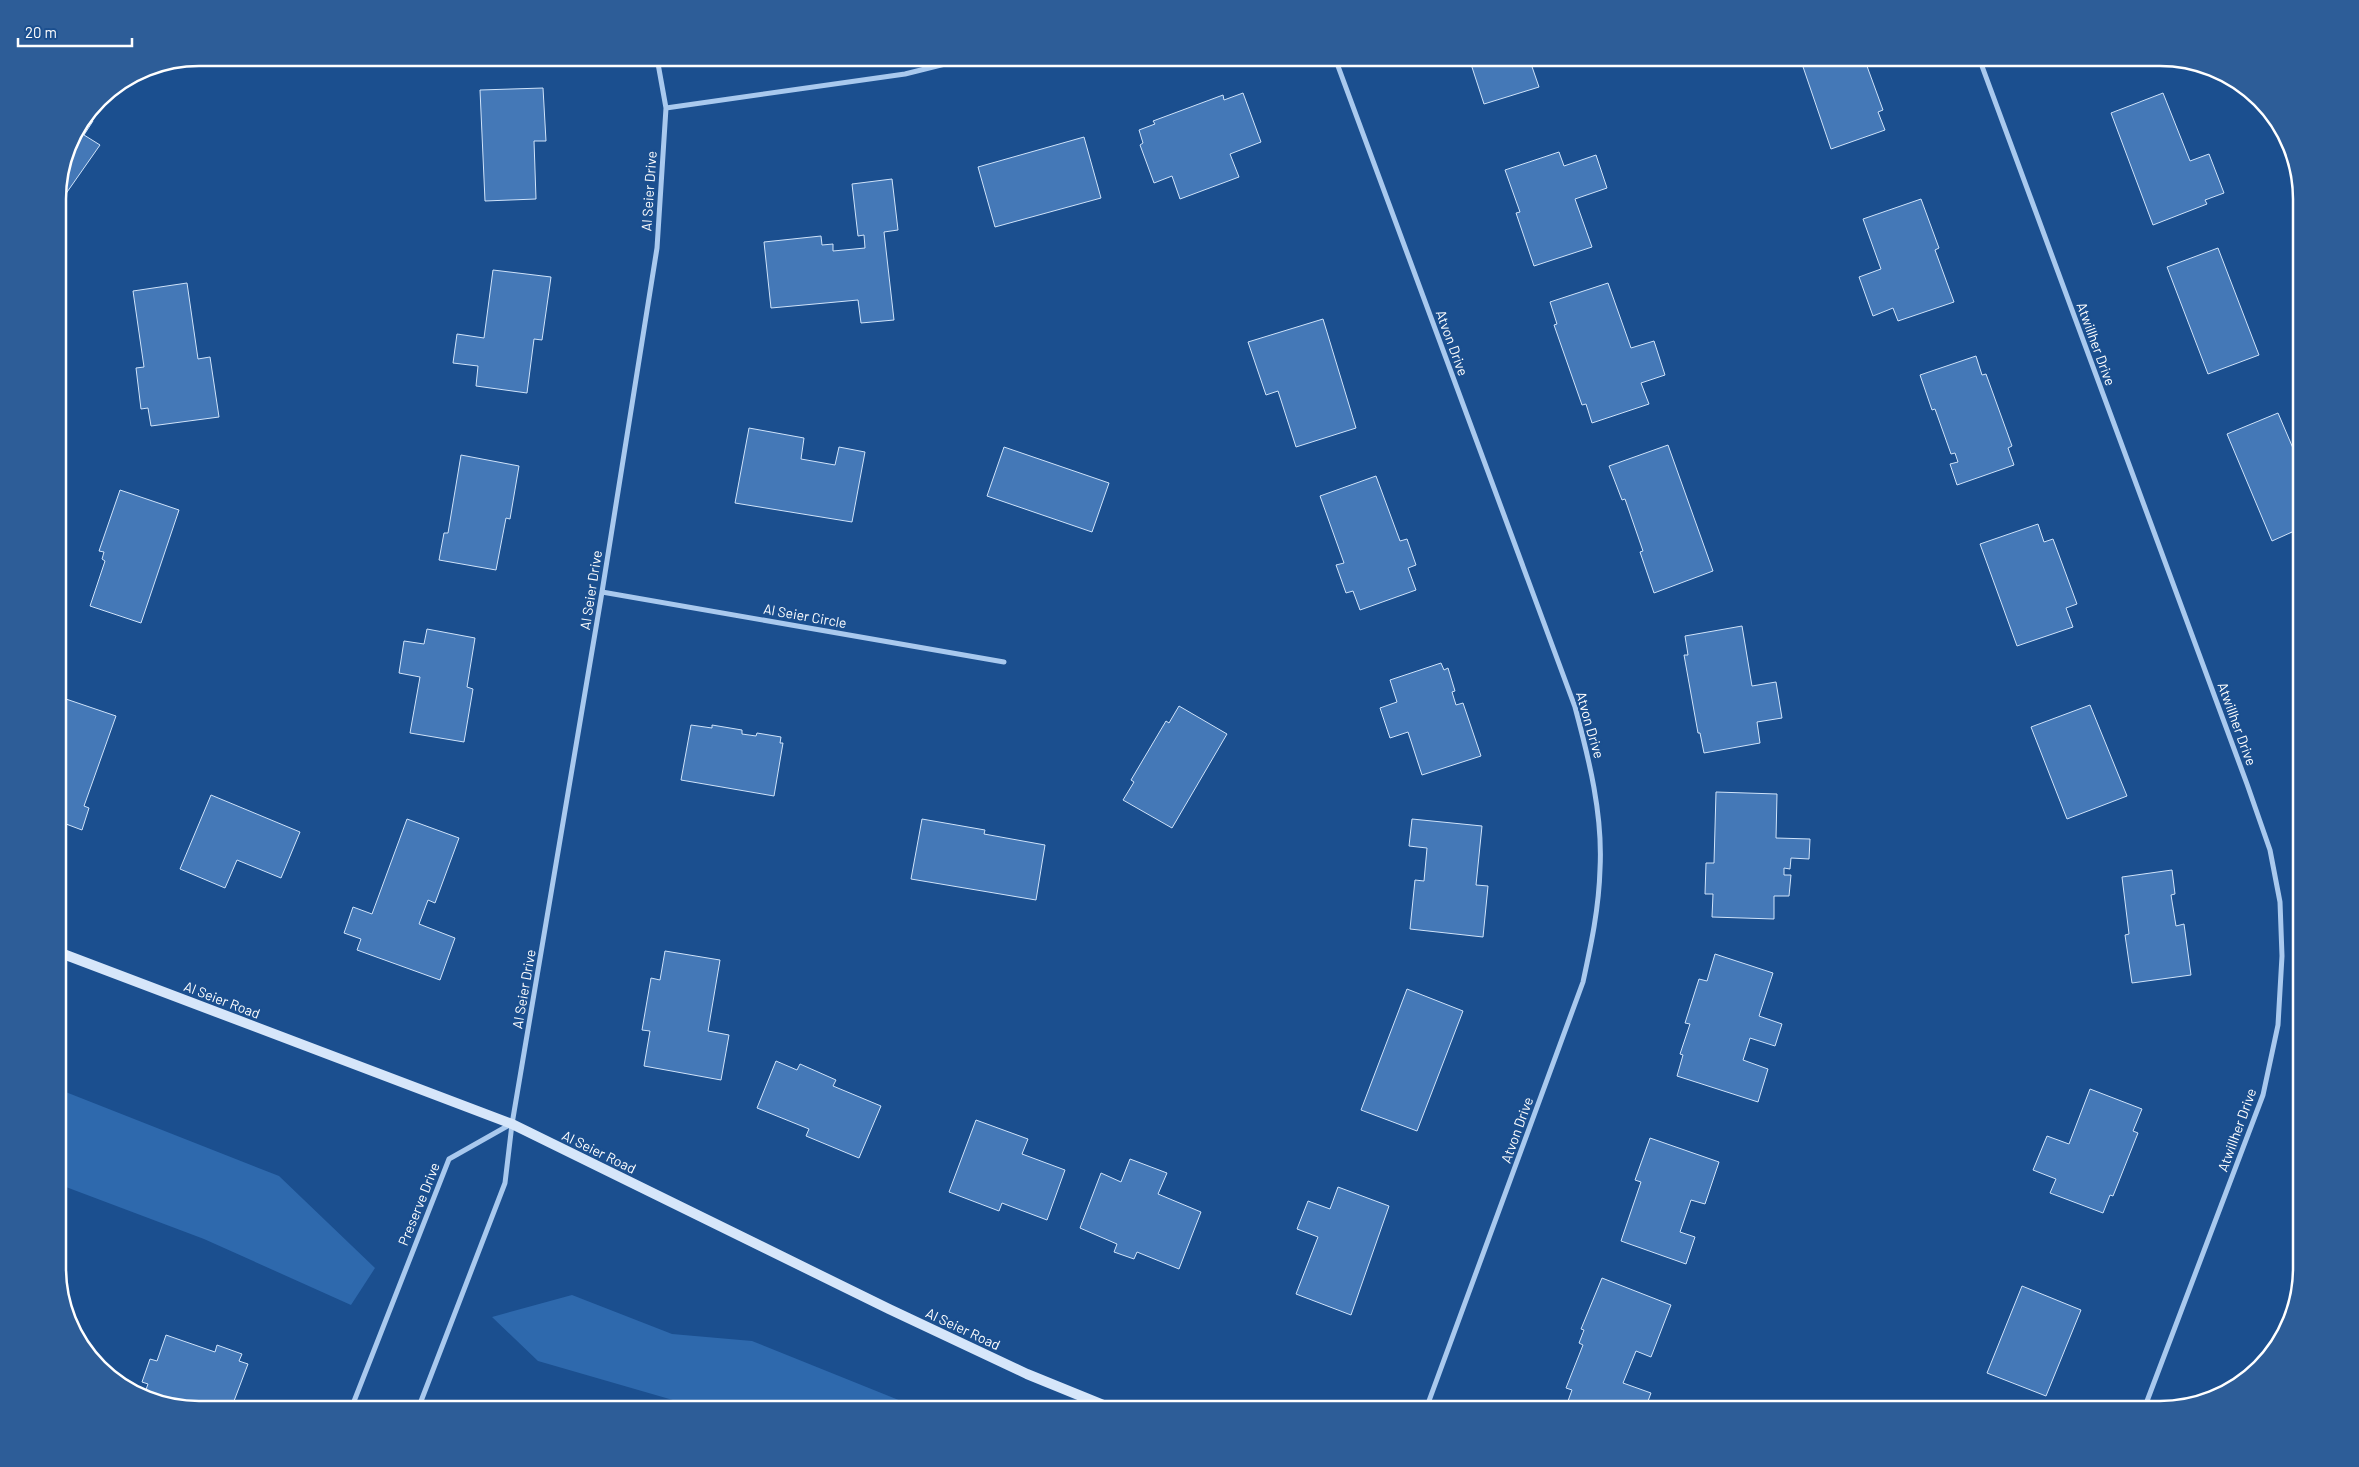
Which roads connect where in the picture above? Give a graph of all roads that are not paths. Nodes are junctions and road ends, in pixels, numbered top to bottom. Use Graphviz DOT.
graph roads {
  1 [pos="1337,66"];
  2 [pos="1982,66"];
  3 [pos="659,67"];
  4 [pos="935,67"];
  5 [pos="666,108"];
  6 [pos="602,592"];
  7 [pos="1004,662"];
  8 [pos="67,955"];
  9 [pos="512,1124"];
  10 [pos="355,1401"];
  11 [pos="421,1401"];
  12 [pos="1092,1401"];
  13 [pos="1429,1401"];
  14 [pos="2147,1401"];
  1 -- 13 [label="street, Atvon Drive"];
  2 -- 14 [label="street, Atwillher Drive"];
  3 -- 5 [label="street, Al Seier Drive"];
  4 -- 5 [label="street"];
  5 -- 6 [label="street, Al Seier Drive"];
  6 -- 7 [label="street, Al Seier Circle"];
  6 -- 9 [label="street, Al Seier Drive"];
  8 -- 9 [label="street, Al Seier Road"];
  9 -- 10 [label="street, Preserve Drive"];
  9 -- 11 [label="street"];
  9 -- 12 [label="street, Al Seier Road"];
}
